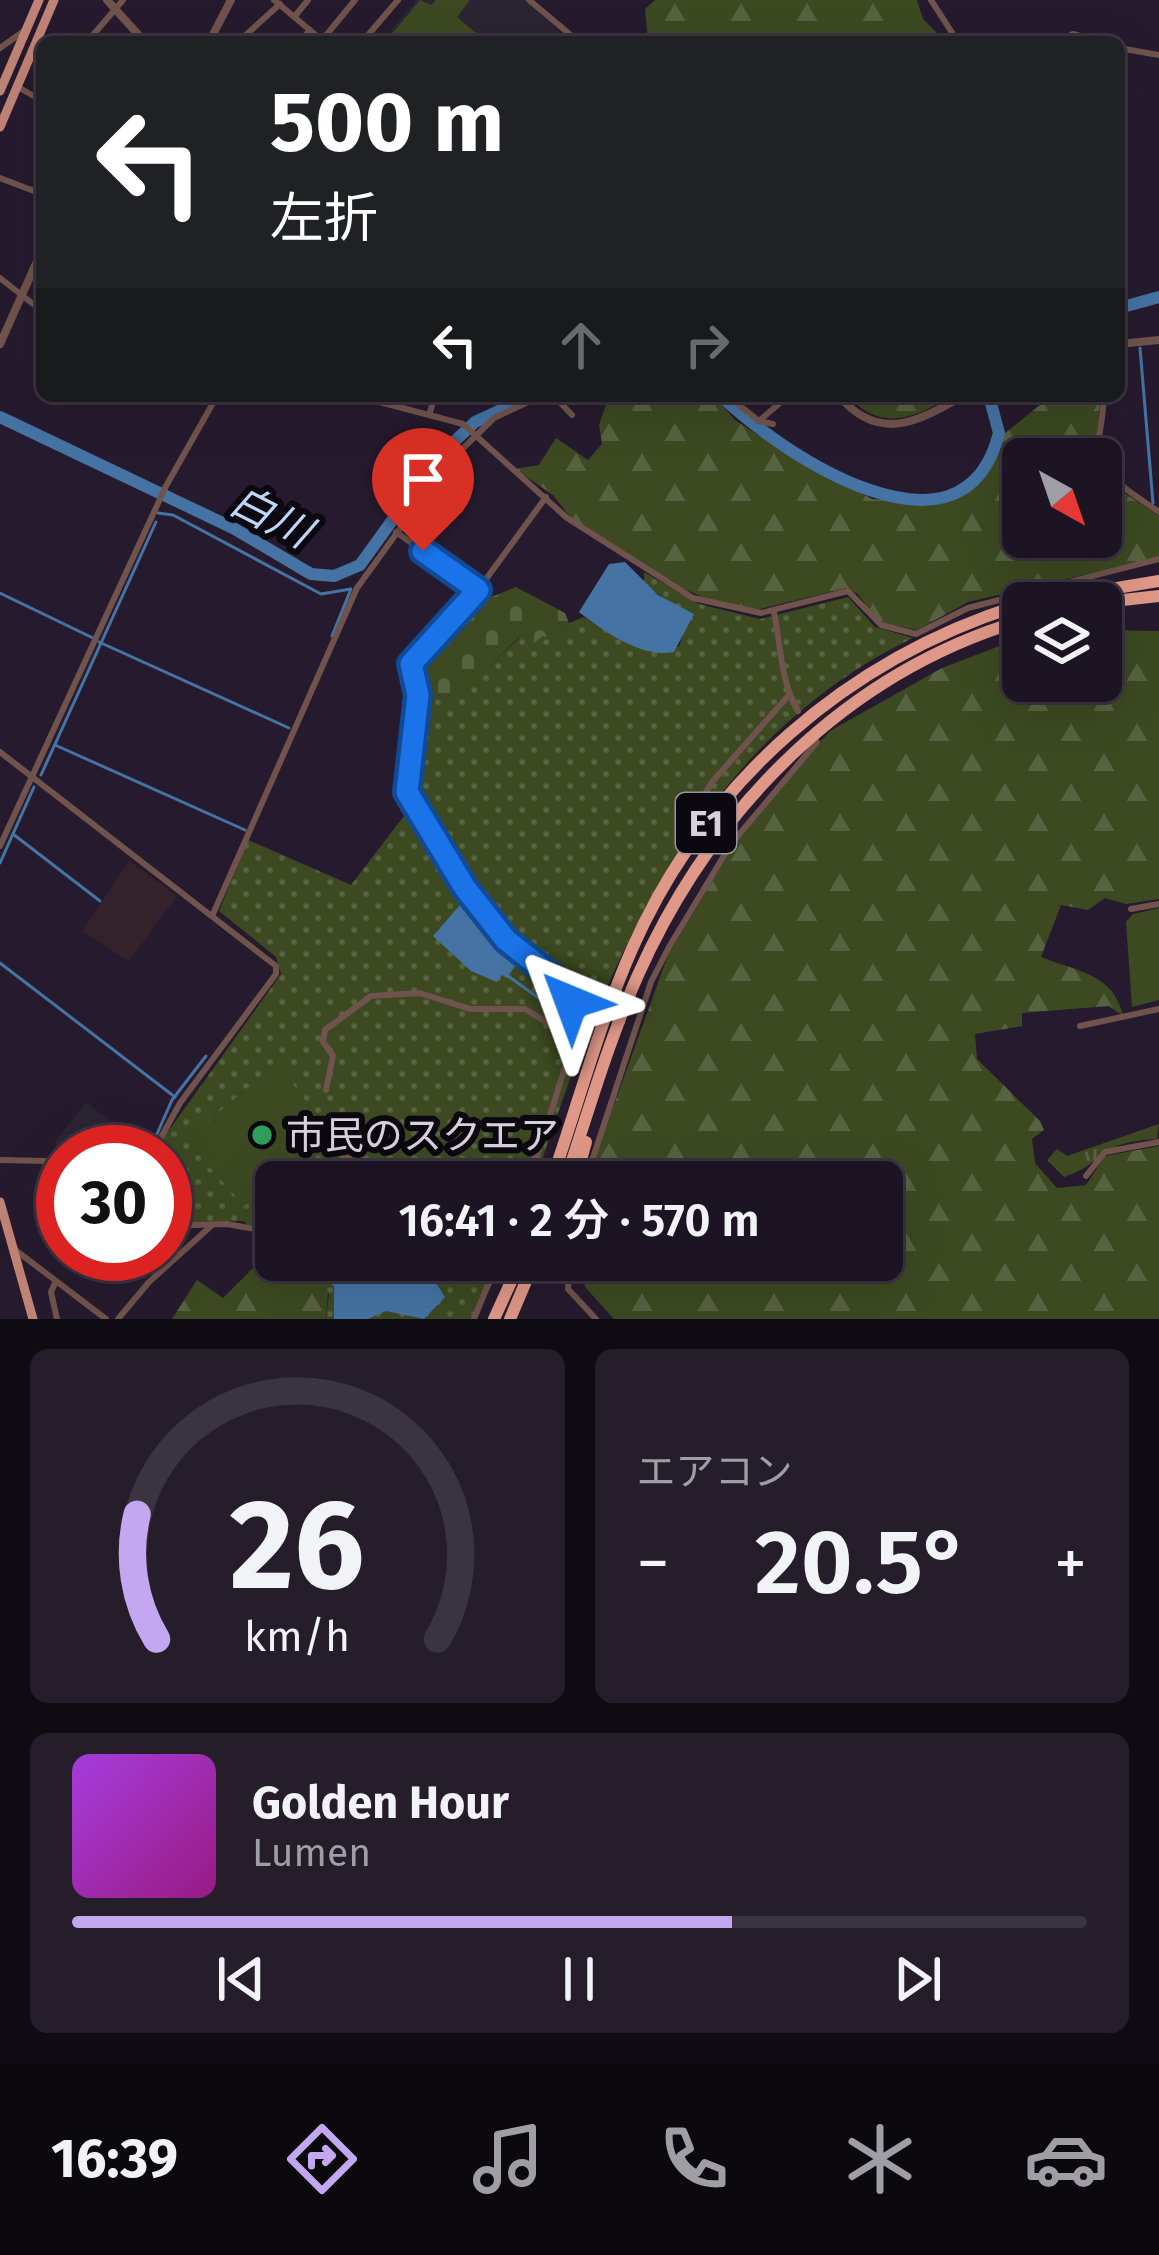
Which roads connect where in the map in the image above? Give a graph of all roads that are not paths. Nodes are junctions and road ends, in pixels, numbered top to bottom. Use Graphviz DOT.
graph roads {
  1 [pos="39,0"];
  2 [pos="54,0"];
  3 [pos="106,0"];
  4 [pos="123,0"];
  5 [pos="231,0"];
  6 [pos="308,0"];
  7 [pos="355,0"];
  8 [pos="398,0"];
  9 [pos="529,0"];
  10 [pos="932,0"];
  11 [pos="277,2"];
  12 [pos="115,8"];
  13 [pos="294,17"];
  14 [pos="310,30"];
  15 [pos="24,31"];
  16 [pos="39,36"];
  17 [pos="92,36"];
  18 [pos="141,36"];
  19 [pos="212,36"];
  20 [pos="244,36"];
  21 [pos="304,36"];
  22 [pos="317,36"];
  23 [pos="327,36"];
  24 [pos="367,36"];
  25 [pos="572,36"];
  26 [pos="954,36"];
  27 [pos="36,44"];
  28 [pos="0,48"];
  29 [pos="1125,49"];
  30 [pos="1159,51"];
  31 [pos="3,74"];
  32 [pos="18,87"];
  33 [pos="0,91"];
  34 [pos="36,98"];
  35 [pos="0,127"];
  36 [pos="0,178"];
  37 [pos="36,192"];
  38 [pos="36,262"];
  39 [pos="0,278"];
  40 [pos="20,294"];
  41 [pos="36,306"];
  42 [pos="1159,340"];
  43 [pos="1125,343"];
  44 [pos="0,344"];
  45 [pos="214,402"];
  46 [pos="380,402"];
  47 [pos="432,402"];
  48 [pos="528,402"];
  49 [pos="560,402"];
  50 [pos="735,402"];
  51 [pos="781,402"];
  52 [pos="844,402"];
  53 [pos="952,402"];
  54 [pos="1102,402"];
  55 [pos="429,415"];
  56 [pos="572,415"];
  57 [pos="759,421"];
  58 [pos="773,424"];
  59 [pos="475,436"];
  60 [pos="546,497"];
  61 [pos="1159,512"];
  62 [pos="396,532"];
  63 [pos="1159,559"];
  64 [pos="1159,581"];
  65 [pos="1122,587"];
  66 [pos="478,590"];
  67 [pos="1159,596"];
  68 [pos="1122,600"];
  69 [pos="774,611"];
  70 [pos="1002,613"];
  71 [pos="1002,628"];
  72 [pos="789,695"];
  73 [pos="798,711"];
  74 [pos="817,742"];
  75 [pos="0,752"];
  76 [pos="35,777"];
  77 [pos="715,800"];
  78 [pos="0,846"];
  79 [pos="1159,904"];
  80 [pos="1131,909"];
  81 [pos="213,914"];
  82 [pos="1159,1009"];
  83 [pos="1080,1026"];
  84 [pos="574,1038"];
  85 [pos="611,1057"];
  86 [pos="628,1060"];
  87 [pos="326,1090"];
  88 [pos="168,1125"];
  89 [pos="1159,1142"];
  90 [pos="0,1160"];
  91 [pos="36,1161"];
  92 [pos="343,1161"];
  93 [pos="368,1161"];
  94 [pos="536,1161"];
  95 [pos="558,1161"];
  96 [pos="573,1161"];
  97 [pos="581,1161"];
  98 [pos="592,1161"];
  99 [pos="1086,1176"];
  100 [pos="0,1202"];
  101 [pos="192,1226"];
  102 [pos="211,1226"];
  103 [pos="255,1230"];
  104 [pos="11,1246"];
  105 [pos="36,1265"];
  106 [pos="56,1281"];
  107 [pos="489,1281"];
  108 [pos="511,1281"];
  109 [pos="526,1281"];
  110 [pos="564,1281"];
  111 [pos="33,1319"];
  112 [pos="57,1319"];
  113 [pos="106,1319"];
  114 [pos="118,1319"];
  115 [pos="474,1319"];
  116 [pos="494,1319"];
  117 [pos="509,1319"];
  118 [pos="596,1319"];
  1 -- 15 [label="main road"];
  2 -- 16 [label="main road"];
  3 -- 12 [label="street"];
  4 -- 12 [label="street"];
  5 -- 19 [label="street"];
  6 -- 13 [label="street"];
  7 -- 23 [label="street"];
  8 -- 24 [label="street"];
  9 -- 25 [label="street"];
  10 -- 26 [label="street"];
  11 -- 13 [label="street"];
  11 -- 20 [label="street"];
  12 -- 17 [label="street"];
  12 -- 18 [label="street"];
  13 -- 14 [label="street"];
  14 -- 21 [label="street"];
  14 -- 22 [label="street"];
  15 -- 28 [label="street"];
  15 -- 31 [label="main road"];
  27 -- 32 [label="main road"];
  29 -- 30 [label="street"];
  31 -- 33 [label="main road"];
  32 -- 34 [label="street"];
  32 -- 35 [label="main road"];
  36 -- 37 [label="street"];
  38 -- 40 [label="street"];
  39 -- 40 [label="street"];
  40 -- 41 [label="street"];
  40 -- 44 [label="street"];
  42 -- 43 [label="street"];
  45 -- 76 [label="street"];
  46 -- 55 [label="street"];
  47 -- 55 [label="street"];
  48 -- 59 [label="street"];
  49 -- 56 [label="street"];
  50 -- 57 [label="street"];
  51 -- 57 [label="street"];
  52 -- 53 [label="street"];
  54 -- 61 [label="street"];
  55 -- 59 [label="street"];
  57 -- 58 [label="street"];
  59 -- 60 [label="street"];
  59 -- 62 [label="street"];
  60 -- 66 [label="street"];
  60 -- 69 [label="street"];
  62 -- 66 [label="street"];
  62 -- 81 [label="street"];
  63 -- 69 [label="street"];
  64 -- 65 [label="highway, E1"];
  66 -- 84 [label="street"];
  67 -- 68 [label="highway"];
  69 -- 72 [label="street"];
  70 -- 95 [label="highway, E1"];
  71 -- 85 [label="highway, E1"];
  72 -- 73 [label="street"];
  72 -- 77 [label="street"];
  74 -- 86 [label="street"];
  75 -- 76 [label="street"];
  76 -- 78 [label="street"];
  76 -- 81 [label="street"];
  79 -- 80 [label="street"];
  81 -- 88 [label="street"];
  82 -- 83 [label="street"];
  84 -- 87 [label="street"];
  84 -- 94 [label="street"];
  85 -- 86 [label="street"];
  85 -- 96 [label="highway, E1"];
  85 -- 97 [label="highway"];
  86 -- 98 [label="street"];
  89 -- 99 [label="street"];
  90 -- 91 [label="street"];
  92 -- 93 [label="street"];
  100 -- 104 [label="main road"];
  101 -- 102 [label="street"];
  102 -- 103 [label="street"];
  102 -- 114 [label="street"];
  104 -- 105 [label="street"];
  104 -- 111 [label="main road"];
  106 -- 112 [label="street"];
  106 -- 113 [label="street"];
  107 -- 115 [label="street"];
  108 -- 116 [label="highway"];
  109 -- 117 [label="highway"];
  110 -- 118 [label="street"];
}
